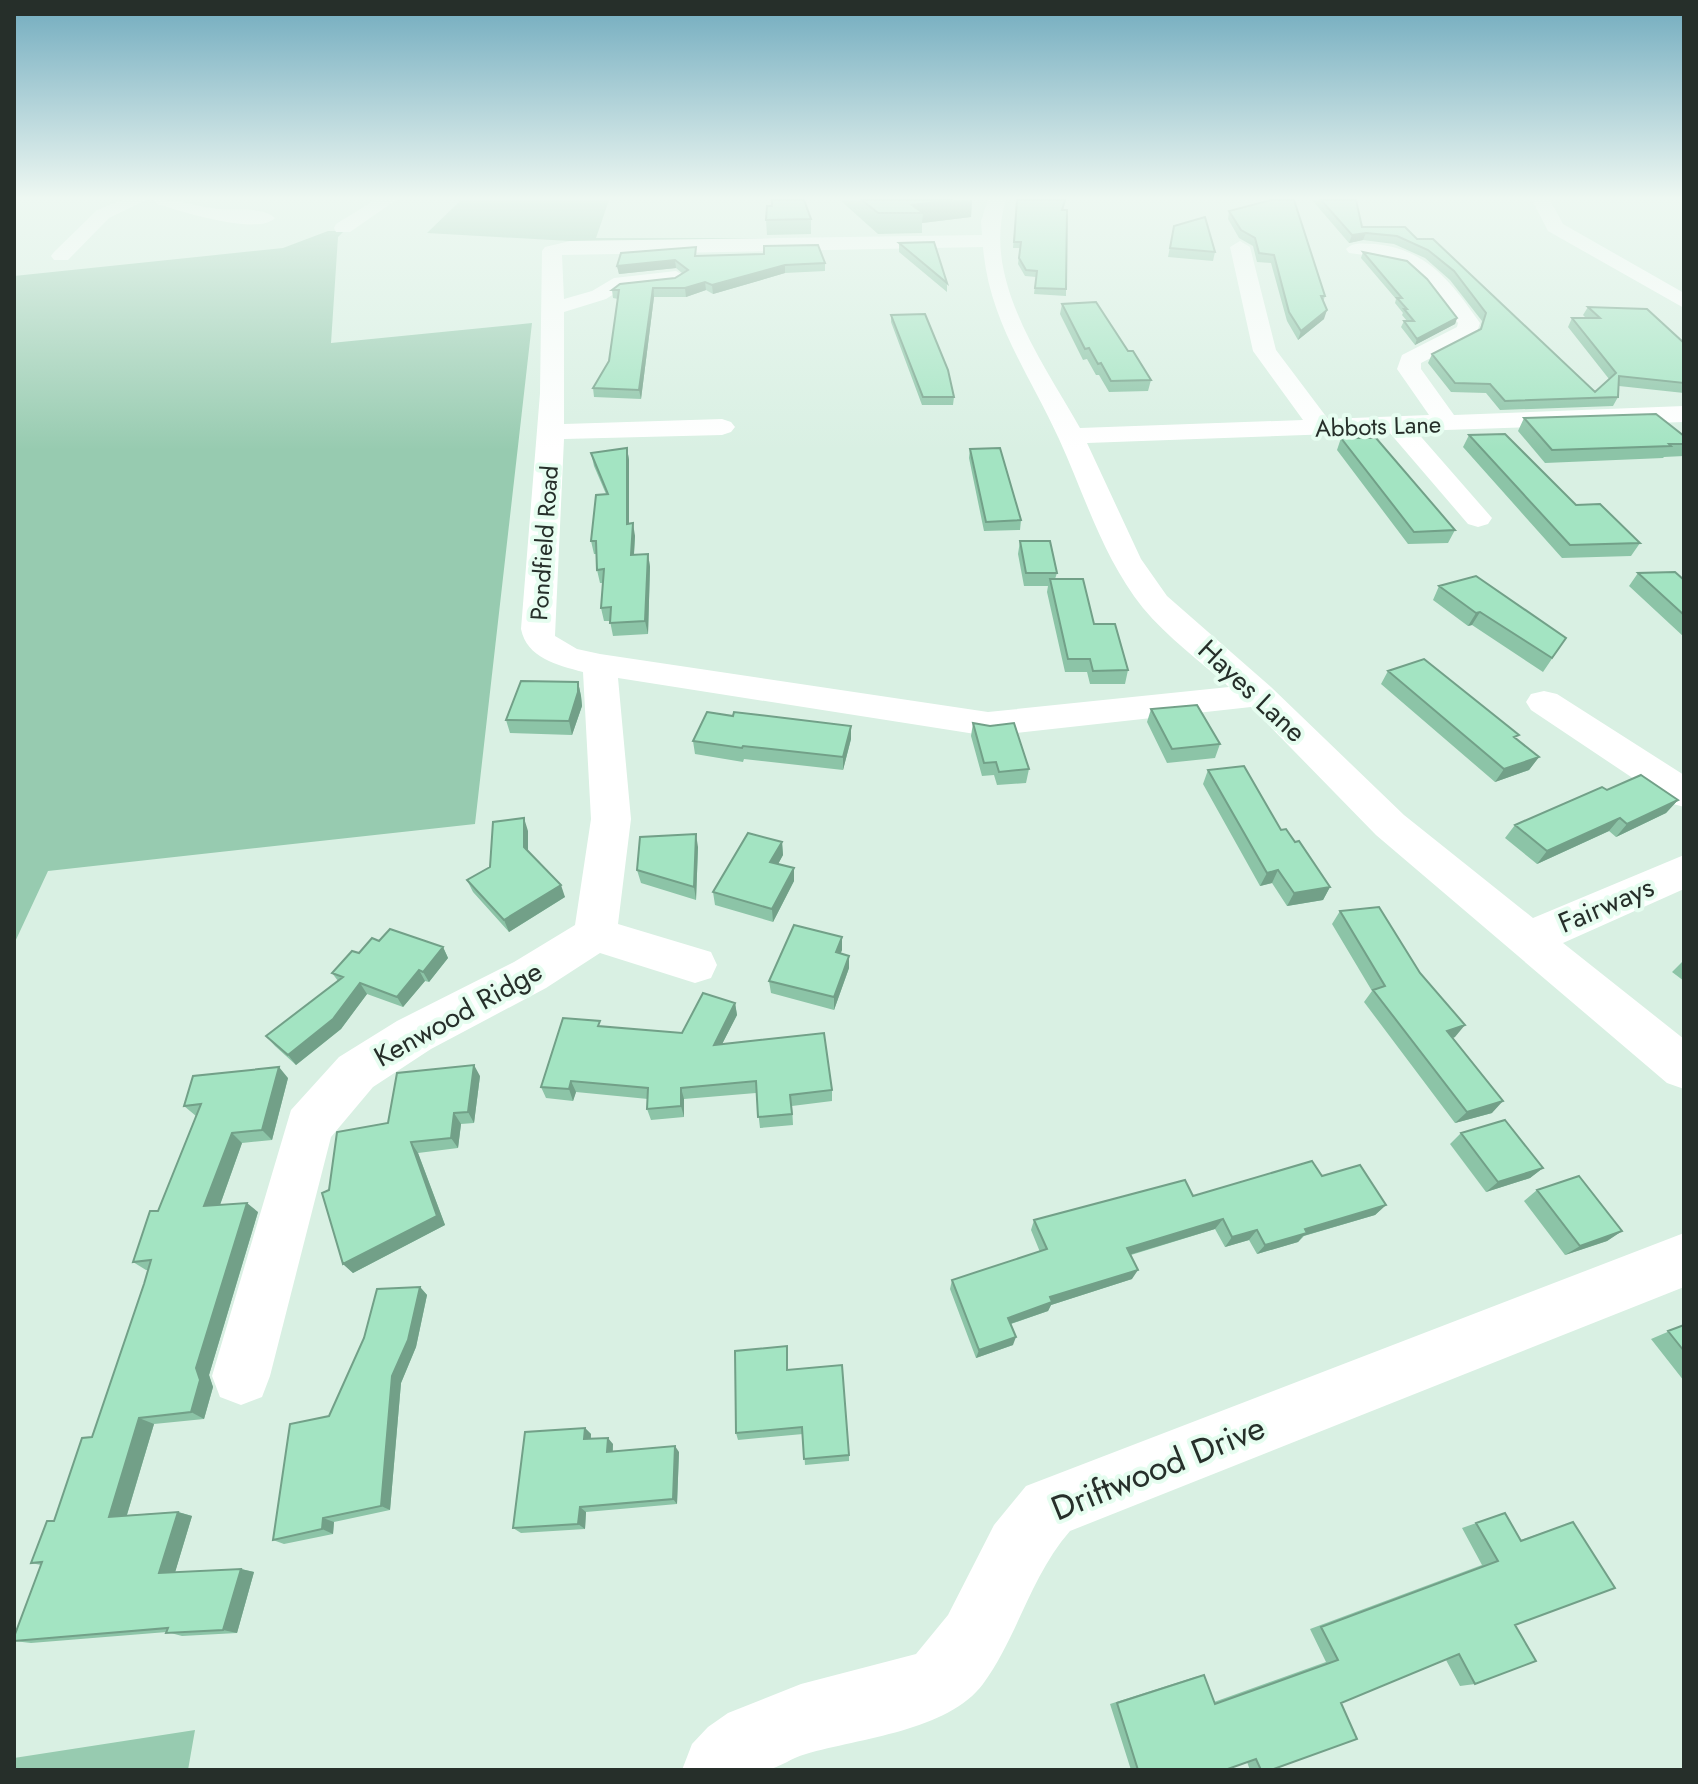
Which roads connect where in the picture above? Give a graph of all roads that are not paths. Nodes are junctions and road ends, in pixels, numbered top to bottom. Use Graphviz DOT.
graph roads {
  1 [pos="554,283"];
  2 [pos="621,283"];
  3 [pos="997,283"];
  4 [pos="1249,283"];
  5 [pos="1438,283"];
  6 [pos="1652,283"];
  7 [pos="1684,302"];
  8 [pos="555,308"];
  9 [pos="1684,414"];
  10 [pos="1653,416"];
  11 [pos="1448,424"];
  12 [pos="1396,425"];
  13 [pos="722,427"];
  14 [pos="1321,427"];
  15 [pos="552,432"];
  16 [pos="1071,436"];
  17 [pos="1684,437"];
  18 [pos="1478,518"];
  19 [pos="600,665"];
  20 [pos="1259,695"];
  21 [pos="1544,702"];
  22 [pos="1684,793"];
  23 [pos="1684,871"];
  24 [pos="595,934"];
  25 [pos="1529,939"];
  26 [pos="695,965"];
  27 [pos="1684,1068"];
  28 [pos="1684,1260"];
  29 [pos="241,1376"];
  30 [pos="718,1770"];
  1 -- 8 [label="street, Pondfield Road"];
  2 -- 8 [label="street"];
  3 -- 16 [label="street, Hayes Lane"];
  4 -- 14 [label="street"];
  5 -- 11 [label="street"];
  6 -- 7 [label="street"];
  8 -- 15 [label="street, Pondfield Road"];
  9 -- 10 [label="street, Abbots Lane"];
  10 -- 11 [label="street, Abbots Lane"];
  10 -- 17 [label="street"];
  11 -- 12 [label="street, Abbots Lane"];
  12 -- 14 [label="street, Abbots Lane"];
  12 -- 18 [label="street"];
  13 -- 15 [label="street"];
  14 -- 16 [label="street, Abbots Lane"];
  15 -- 19 [label="street, Pondfield Road"];
  16 -- 20 [label="street, Hayes Lane"];
  19 -- 20 [label="street, Pondfield Road"];
  19 -- 24 [label="street"];
  20 -- 25 [label="street, Hayes Lane"];
  21 -- 22 [label="street"];
  23 -- 25 [label="street, Fairways"];
  24 -- 26 [label="street"];
  24 -- 29 [label="street, Kenwood Ridge"];
  25 -- 27 [label="street, Hayes Lane"];
  28 -- 30 [label="street, Driftwood Drive"];
}
